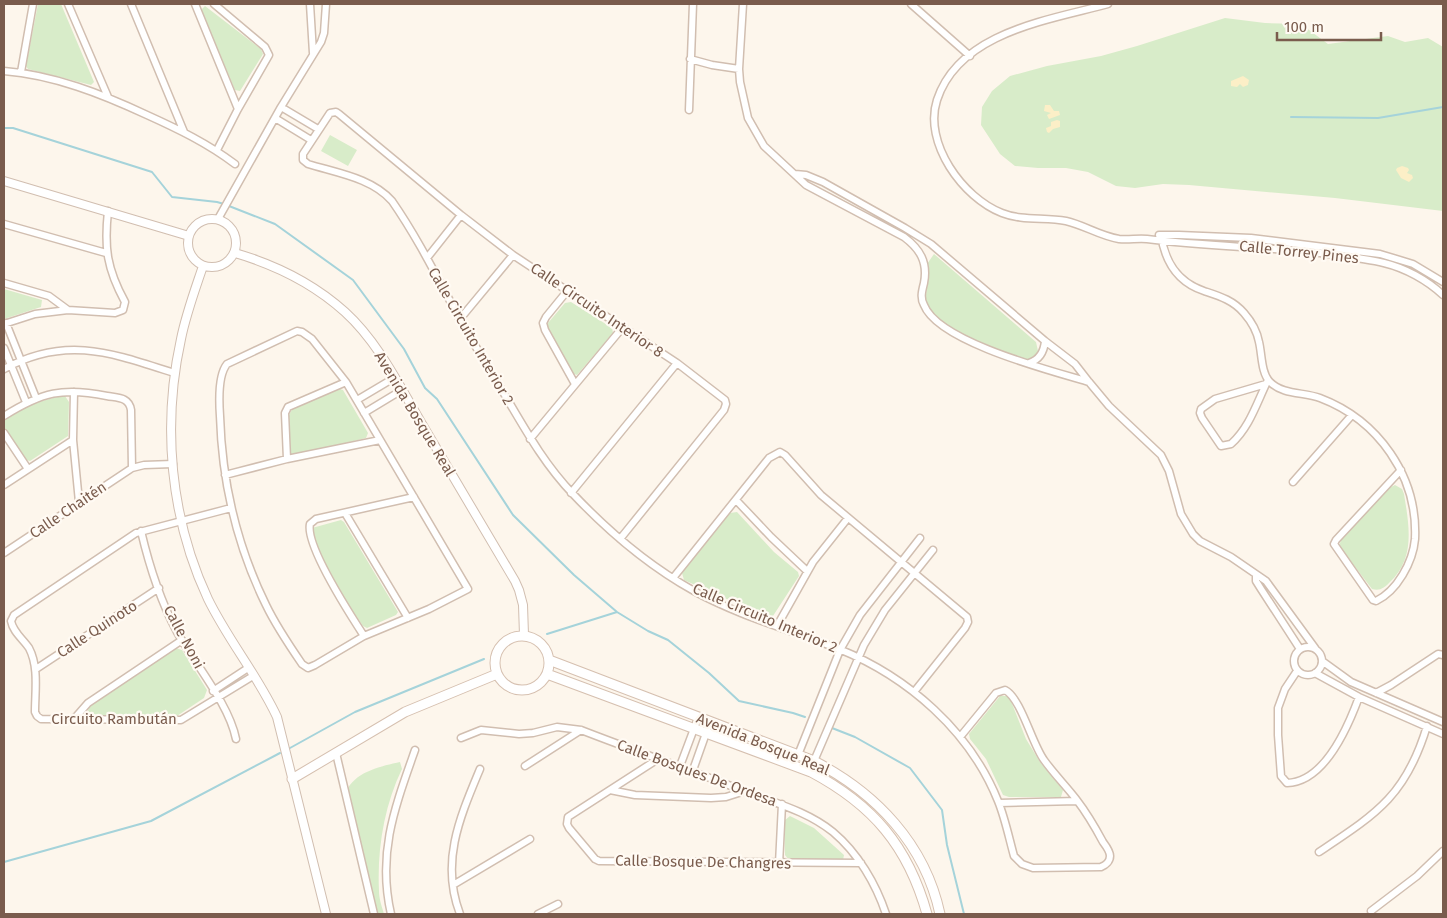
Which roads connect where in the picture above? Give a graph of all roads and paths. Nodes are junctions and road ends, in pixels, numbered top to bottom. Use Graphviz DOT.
graph roads {
  1 [pos="32,4"];
  2 [pos="68,4"];
  3 [pos="132,4"];
  4 [pos="195,4"];
  5 [pos="214,4"];
  6 [pos="310,4"];
  7 [pos="326,4"];
  8 [pos="693,4"];
  9 [pos="743,4"];
  10 [pos="911,4"];
  11 [pos="1108,4"];
  12 [pos="313,54"];
  13 [pos="970,56"];
  14 [pos="690,59"];
  15 [pos="738,69"];
  16 [pos="4,71"];
  17 [pos="21,72"];
  18 [pos="108,97"];
  19 [pos="281,107"];
  20 [pos="238,109"];
  21 [pos="689,110"];
  22 [pos="332,112"];
  23 [pos="274,118"];
  24 [pos="318,129"];
  25 [pos="184,132"];
  26 [pos="311,140"];
  27 [pos="217,150"];
  28 [pos="235,164"];
  29 [pos="795,174"];
  30 [pos="4,181"];
  31 [pos="108,211"];
  32 [pos="461,215"];
  33 [pos="218,220"];
  34 [pos="4,224"];
  35 [pos="189,236"];
  36 [pos="1162,238"];
  37 [pos="235,253"];
  38 [pos="106,254"];
  39 [pos="513,255"];
  40 [pos="427,258"];
  41 [pos="203,266"];
  42 [pos="1443,282"];
  43 [pos="4,283"];
  44 [pos="568,290"];
  45 [pos="1443,295"];
  46 [pos="68,310"];
  47 [pos="460,319"];
  48 [pos="5,323"];
  49 [pos="623,327"];
  50 [pos="1045,341"];
  51 [pos="4,348"];
  52 [pos="21,361"];
  53 [pos="677,363"];
  54 [pos="1029,363"];
  55 [pos="11,365"];
  56 [pos="4,369"];
  57 [pos="174,373"];
  58 [pos="394,378"];
  59 [pos="346,382"];
  60 [pos="1088,382"];
  61 [pos="1267,382"];
  62 [pos="575,384"];
  63 [pos="402,390"];
  64 [pos="74,392"];
  65 [pos="36,398"];
  66 [pos="357,400"];
  67 [pos="26,402"];
  68 [pos="364,413"];
  69 [pos="1352,415"];
  70 [pos="4,416"];
  71 [pos="4,433"];
  72 [pos="530,439"];
  73 [pos="72,440"];
  74 [pos="380,440"];
  75 [pos="287,459"];
  76 [pos="173,464"];
  77 [pos="132,468"];
  78 [pos="28,469"];
  79 [pos="1401,470"];
  80 [pos="225,475"];
  81 [pos="1293,482"];
  82 [pos="4,485"];
  83 [pos="571,493"];
  84 [pos="414,497"];
  85 [pos="736,500"];
  86 [pos="79,502"];
  87 [pos="231,508"];
  88 [pos="345,513"];
  89 [pos="848,518"];
  90 [pos="181,521"];
  91 [pos="141,532"];
  92 [pos="620,538"];
  93 [pos="920,538"];
  94 [pos="933,550"];
  95 [pos="4,553"];
  96 [pos="901,562"];
  97 [pos="807,571"];
  98 [pos="914,572"];
  99 [pos="1256,575"];
  100 [pos="673,578"];
  101 [pos="159,588"];
  102 [pos="408,618"];
  103 [pos="777,626"];
  104 [pos="524,635"];
  105 [pos="364,636"];
  106 [pos="182,640"];
  107 [pos="1315,648"];
  108 [pos="1300,649"];
  109 [pos="840,650"];
  110 [pos="1443,655"];
  111 [pos="857,657"];
  112 [pos="549,660"];
  113 [pos="1322,661"];
  114 [pos="248,668"];
  115 [pos="36,669"];
  116 [pos="1297,671"];
  117 [pos="1315,673"];
  118 [pos="497,674"];
  119 [pos="547,674"];
  120 [pos="253,676"];
  121 [pos="914,692"];
  122 [pos="1376,693"];
  123 [pos="215,694"];
  124 [pos="1359,697"];
  125 [pos="698,718"];
  126 [pos="74,719"];
  127 [pos="710,722"];
  128 [pos="1443,722"];
  129 [pos="1427,726"];
  130 [pos="694,728"];
  131 [pos="581,730"];
  132 [pos="707,733"];
  133 [pos="1443,734"];
  134 [pos="960,737"];
  135 [pos="461,738"];
  136 [pos="236,739"];
  137 [pos="415,750"];
  138 [pos="336,753"];
  139 [pos="798,755"];
  140 [pos="658,759"];
  141 [pos="814,761"];
  142 [pos="525,766"];
  143 [pos="680,766"];
  144 [pos="480,769"];
  145 [pos="693,770"];
  146 [pos="292,779"];
  147 [pos="610,790"];
  148 [pos="745,791"];
  149 [pos="1077,800"];
  150 [pos="999,803"];
  151 [pos="782,804"];
  152 [pos="530,839"];
  153 [pos="1443,851"];
  154 [pos="1319,852"];
  155 [pos="861,863"];
  156 [pos="779,864"];
  157 [pos="453,885"];
  158 [pos="558,904"];
  159 [pos="1371,911"];
  160 [pos="326,914"];
  161 [pos="374,914"];
  162 [pos="391,914"];
  163 [pos="460,914"];
  164 [pos="538,914"];
  165 [pos="886,914"];
  166 [pos="927,914"];
  167 [pos="940,914"];
  1 -- 17 [label="street"];
  2 -- 18 [label="street"];
  3 -- 25 [label="street"];
  4 -- 20 [label="street"];
  5 -- 20 [label="street"];
  6 -- 12 [label="street"];
  7 -- 12 [label="street"];
  8 -- 14 [label="street"];
  9 -- 15 [label="street"];
  10 -- 13 [label="street"];
  11 -- 13 [label="street, Calle Torrey Pines"];
  12 -- 19 [label="street"];
  13 -- 36 [label="street, Calle Torrey Pines"];
  14 -- 15 [label="street"];
  14 -- 21 [label="street"];
  15 -- 29 [label="street"];
  16 -- 17 [label="street"];
  17 -- 18 [label="street"];
  18 -- 25 [label="street"];
  19 -- 23 [label="street"];
  19 -- 24 [label="street"];
  20 -- 27 [label="street"];
  22 -- 24 [label="street, Calle Circuito Interior 2"];
  22 -- 32 [label="street, Calle Circuito Interior 8"];
  23 -- 26 [label="street"];
  23 -- 33 [label="street"];
  24 -- 26 [label="street, Calle Circuito Interior 2"];
  25 -- 27 [label="street"];
  26 -- 40 [label="street, Calle Circuito Interior 2"];
  27 -- 28 [label="street"];
  29 -- 50 [label="street"];
  29 -- 54 [label="street"];
  30 -- 31 [label="street"];
  31 -- 35 [label="street"];
  31 -- 38 [label="street"];
  32 -- 39 [label="street, Calle Circuito Interior 8"];
  32 -- 40 [label="street"];
  33 -- 35 [label="street"];
  33 -- 37 [label="street"];
  34 -- 38 [label="street"];
  35 -- 41 [label="street"];
  36 -- 42 [label="street, Calle Torrey Pines"];
  36 -- 45 [label="street, Calle Torrey Pines"];
  36 -- 61 [label="street"];
  37 -- 41 [label="street"];
  37 -- 58 [label="street, Avenida Bosque Real"];
  38 -- 46 [label="street"];
  39 -- 44 [label="street, Calle Circuito Interior 8"];
  39 -- 47 [label="street"];
  40 -- 47 [label="street, Calle Circuito Interior 2"];
  41 -- 57 [label="street"];
  43 -- 46 [label="street"];
  44 -- 49 [label="street, Calle Circuito Interior 8"];
  44 -- 62 [label="street"];
  46 -- 48 [label="street"];
  47 -- 72 [label="street, Calle Circuito Interior 2"];
  48 -- 52 [label="street"];
  49 -- 53 [label="street, Calle Circuito Interior 8"];
  49 -- 62 [label="street"];
  50 -- 54 [label="street"];
  50 -- 60 [label="street"];
  51 -- 55 [label="street"];
  52 -- 55 [label="street"];
  52 -- 57 [label="street"];
  52 -- 65 [label="street"];
  53 -- 83 [label="street"];
  53 -- 92 [label="street, Calle Circuito Interior 8"];
  54 -- 60 [label="street"];
  55 -- 56 [label="street"];
  55 -- 67 [label="street"];
  57 -- 76 [label="street"];
  58 -- 63 [label="street, Avenida Bosque Real"];
  58 -- 66 [label="street"];
  59 -- 66 [label="street"];
  59 -- 75 [label="street"];
  59 -- 80 [label="street"];
  60 -- 99 [label="street"];
  61 -- 61 [label="street"];
  61 -- 69 [label="street"];
  62 -- 72 [label="street"];
  63 -- 68 [label="street"];
  63 -- 104 [label="street, Avenida Bosque Real"];
  64 -- 65 [label="street"];
  64 -- 73 [label="street"];
  64 -- 77 [label="street"];
  65 -- 67 [label="street"];
  66 -- 68 [label="street"];
  67 -- 70 [label="street"];
  68 -- 74 [label="street"];
  69 -- 79 [label="street"];
  69 -- 81 [label="street"];
  71 -- 78 [label="street"];
  72 -- 83 [label="street, Calle Circuito Interior 2"];
  73 -- 78 [label="street"];
  73 -- 86 [label="street"];
  74 -- 75 [label="street"];
  74 -- 84 [label="street"];
  75 -- 80 [label="street"];
  76 -- 77 [label="street, Calle Chaitén"];
  76 -- 90 [label="street"];
  77 -- 86 [label="street, Calle Chaitén"];
  78 -- 82 [label="street"];
  79 -- 79 [label="street"];
  80 -- 87 [label="street"];
  83 -- 92 [label="street, Calle Circuito Interior 2"];
  84 -- 88 [label="street"];
  84 -- 102 [label="street"];
  85 -- 89 [label="street"];
  85 -- 97 [label="street"];
  85 -- 100 [label="street"];
  86 -- 95 [label="street, Calle Chaitén"];
  87 -- 90 [label="street, Circuito Rambután"];
  87 -- 105 [label="street"];
  88 -- 102 [label="street"];
  88 -- 105 [label="street"];
  89 -- 96 [label="street"];
  89 -- 97 [label="street"];
  90 -- 91 [label="street, Circuito Rambután"];
  90 -- 114 [label="street"];
  91 -- 101 [label="street, Calle Noni"];
  91 -- 115 [label="street, Circuito Rambután"];
  92 -- 100 [label="street, Calle Circuito Interior 2"];
  93 -- 96 [label="street"];
  94 -- 98 [label="street"];
  96 -- 98 [label="street"];
  96 -- 109 [label="street"];
  97 -- 103 [label="street"];
  98 -- 111 [label="street"];
  98 -- 121 [label="street"];
  99 -- 107 [label="street"];
  99 -- 108 [label="street"];
  100 -- 103 [label="street, Calle Circuito Interior 2"];
  101 -- 106 [label="street, Calle Noni"];
  101 -- 115 [label="street, Calle Quinoto"];
  102 -- 105 [label="street"];
  103 -- 109 [label="street, Calle Circuito Interior 2"];
  104 -- 112 [label="main road"];
  104 -- 118 [label="main road"];
  106 -- 123 [label="street, Calle Noni"];
  106 -- 126 [label="street"];
  107 -- 108 [label="street"];
  107 -- 113 [label="street"];
  108 -- 116 [label="street"];
  109 -- 111 [label="street, Calle Circuito Interior 2"];
  109 -- 139 [label="street"];
  110 -- 122 [label="street"];
  111 -- 121 [label="street, Calle Circuito Interior 2"];
  111 -- 141 [label="street"];
  112 -- 119 [label="main road"];
  112 -- 125 [label="main road, Avenida Bosque Real"];
  113 -- 117 [label="street"];
  113 -- 122 [label="street"];
  114 -- 120 [label="street"];
  114 -- 123 [label="street, Circuito Rambután"];
  115 -- 126 [label="street, Circuito Rambután"];
  116 -- 117 [label="street"];
  116 -- 124 [label="street"];
  117 -- 124 [label="street"];
  118 -- 119 [label="main road"];
  118 -- 138 [label="main road"];
  119 -- 130 [label="main road, Avenida Bosque Real"];
  120 -- 123 [label="street"];
  120 -- 146 [label="street"];
  121 -- 134 [label="street, Calle Circuito Interior 2"];
  122 -- 128 [label="street"];
  123 -- 126 [label="street, Circuito Rambután"];
  123 -- 136 [label="street, Calle Noni"];
  124 -- 129 [label="street"];
  125 -- 127 [label="main road, Avenida Bosque Real"];
  125 -- 130 [label="street"];
  127 -- 132 [label="street"];
  127 -- 139 [label="main road, Avenida Bosque Real"];
  129 -- 133 [label="street"];
  129 -- 154 [label="street"];
  130 -- 132 [label="main road, Avenida Bosque Real"];
  130 -- 143 [label="street"];
  131 -- 135 [label="street, Calle Bosques De Ordesa"];
  131 -- 140 [label="street, Calle Bosques De Ordesa"];
  131 -- 142 [label="street"];
  132 -- 145 [label="street"];
  132 -- 166 [label="main road, Avenida Bosque Real"];
  134 -- 149 [label="street"];
  134 -- 150 [label="street, Calle Circuito Interior 2"];
  137 -- 162 [label="street"];
  138 -- 146 [label="main road"];
  138 -- 161 [label="street"];
  139 -- 141 [label="main road, Avenida Bosque Real"];
  140 -- 143 [label="street, Calle Bosques De Ordesa"];
  140 -- 147 [label="street"];
  141 -- 167 [label="main road, Avenida Bosque Real"];
  143 -- 145 [label="street, Calle Bosques De Ordesa"];
  144 -- 157 [label="street"];
  145 -- 148 [label="street, Calle Bosques De Ordesa"];
  146 -- 160 [label="street"];
  147 -- 148 [label="street"];
  147 -- 156 [label="street, Calle Bosque De Changres"];
  148 -- 151 [label="street, Calle Bosques De Ordesa"];
  149 -- 150 [label="street"];
  149 -- 150 [label="street, Calle Circuito Interior 2"];
  151 -- 155 [label="street, Calle Bosques De Ordesa"];
  151 -- 156 [label="street"];
  152 -- 157 [label="street"];
  153 -- 159 [label="street"];
  155 -- 156 [label="street, Calle Bosque De Changres"];
  155 -- 165 [label="street, Calle Bosques De Ordesa"];
  157 -- 163 [label="street"];
  158 -- 164 [label="street"];
}
